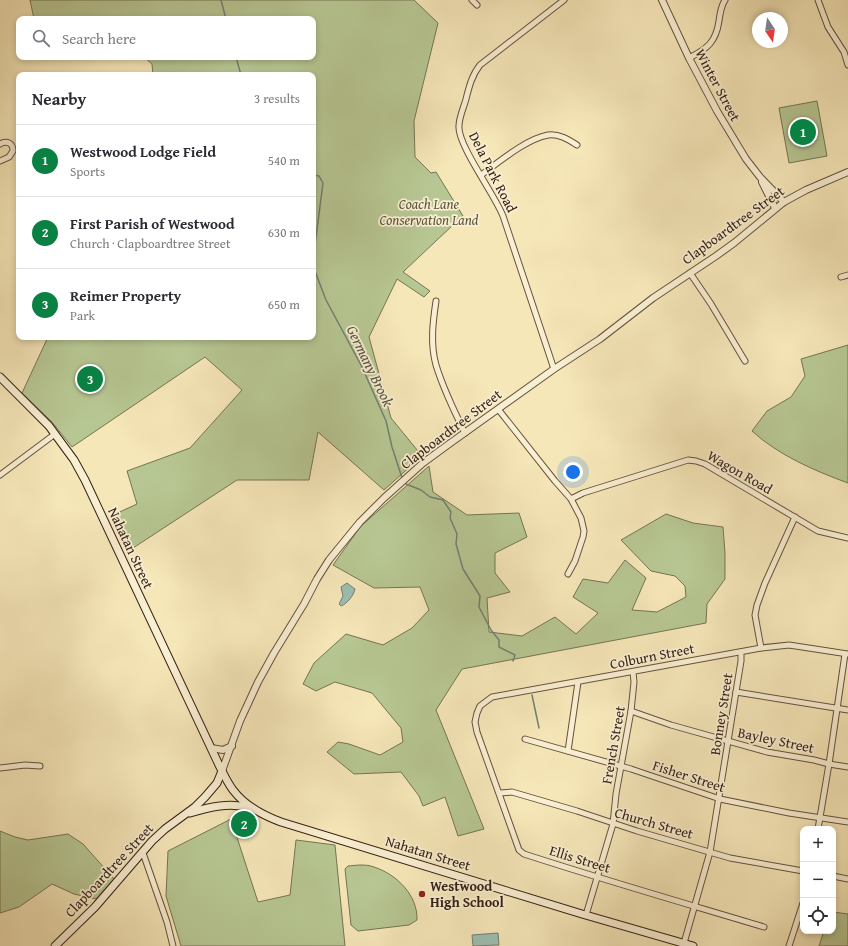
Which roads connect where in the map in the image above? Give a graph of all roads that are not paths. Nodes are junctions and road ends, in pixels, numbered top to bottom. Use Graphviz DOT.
graph roads {
  1 [pos="472,0"];
  2 [pos="564,0"];
  3 [pos="662,0"];
  4 [pos="726,0"];
  5 [pos="818,0"];
  6 [pos="478,5"];
  7 [pos="689,58"];
  8 [pos="848,65"];
  9 [pos="0,144"];
  10 [pos="577,145"];
  11 [pos="1,160"];
  12 [pos="848,172"];
  13 [pos="481,175"];
  14 [pos="760,177"];
  15 [pos="784,202"];
  16 [pos="775,208"];
  17 [pos="690,273"];
  18 [pos="848,275"];
  19 [pos="841,277"];
  20 [pos="436,301"];
  21 [pos="745,361"];
  22 [pos="554,370"];
  23 [pos="0,377"];
  24 [pos="498,409"];
  25 [pos="465,433"];
  26 [pos="55,434"];
  27 [pos="0,475"];
  28 [pos="571,499"];
  29 [pos="795,517"];
  30 [pos="848,538"];
  31 [pos="568,574"];
  32 [pos="761,648"];
  33 [pos="741,652"];
  34 [pos="846,654"];
  35 [pos="633,672"];
  36 [pos="578,682"];
  37 [pos="736,692"];
  38 [pos="837,708"];
  39 [pos="848,710"];
  40 [pos="631,711"];
  41 [pos="475,722"];
  42 [pos="525,739"];
  43 [pos="728,742"];
  44 [pos="232,746"];
  45 [pos="211,748"];
  46 [pos="568,751"];
  47 [pos="829,764"];
  48 [pos="40,766"];
  49 [pos="622,767"];
  50 [pos="848,767"];
  51 [pos="0,768"];
  52 [pos="222,771"];
  53 [pos="500,793"];
  54 [pos="720,799"];
  55 [pos="254,810"];
  56 [pos="185,814"];
  57 [pos="820,818"];
  58 [pos="848,822"];
  59 [pos="613,824"];
  60 [pos="819,826"];
  61 [pos="710,852"];
  62 [pos="143,853"];
  63 [pos="800,870"];
  64 [pos="836,877"];
  65 [pos="597,878"];
  66 [pos="848,879"];
  67 [pos="695,906"];
  68 [pos="800,912"];
  69 [pos="586,915"];
  70 [pos="764,927"];
  71 [pos="684,943"];
  72 [pos="55,946"];
  73 [pos="173,946"];
  74 [pos="693,946"];
  75 [pos="789,946"];
  1 -- 6 [label="street"];
  2 -- 13 [label="street, Dela Park Road"];
  3 -- 7 [label="street, Winter Street"];
  4 -- 7 [label="street"];
  5 -- 8 [label="street"];
  7 -- 14 [label="street, Winter Street"];
  9 -- 11 [label="street"];
  10 -- 13 [label="street"];
  12 -- 15 [label="street, Clapboardtree Street"];
  13 -- 22 [label="street, Dela Park Road"];
  14 -- 15 [label="street, Winter Street"];
  14 -- 16 [label="street, Winter Street"];
  15 -- 16 [label="street, Clapboardtree Street"];
  16 -- 17 [label="street, Clapboardtree Street"];
  17 -- 21 [label="street"];
  17 -- 22 [label="street, Clapboardtree Street"];
  18 -- 19 [label="street"];
  20 -- 25 [label="street"];
  22 -- 24 [label="street, Clapboardtree Street"];
  23 -- 26 [label="main road, Nahatan Street"];
  24 -- 25 [label="street, Clapboardtree Street"];
  24 -- 28 [label="street"];
  25 -- 44 [label="street, Clapboardtree Street"];
  26 -- 27 [label="street"];
  26 -- 45 [label="main road, Nahatan Street"];
  28 -- 29 [label="street, Wagon Road"];
  28 -- 31 [label="street"];
  29 -- 30 [label="street, Wagon Road"];
  29 -- 32 [label="street"];
  32 -- 33 [label="street, Colburn Street"];
  32 -- 34 [label="street, Colburn Street"];
  33 -- 35 [label="street, Colburn Street"];
  33 -- 37 [label="street, Bonney Street"];
  34 -- 38 [label="street"];
  35 -- 36 [label="street, Colburn Street"];
  35 -- 40 [label="street, French Street"];
  36 -- 41 [label="street, Colburn Street"];
  36 -- 46 [label="street"];
  37 -- 38 [label="street"];
  37 -- 43 [label="street, Bonney Street"];
  38 -- 39 [label="street"];
  38 -- 47 [label="street"];
  40 -- 43 [label="street, Bayley Street"];
  40 -- 49 [label="street, French Street"];
  41 -- 53 [label="street, Ellis Street"];
  42 -- 46 [label="street, Fisher Street"];
  43 -- 47 [label="street, Bayley Street"];
  43 -- 54 [label="street, Bonney Street"];
  44 -- 45 [label="street"];
  44 -- 52 [label="street, Clapboardtree Street"];
  45 -- 52 [label="main road, Nahatan Street"];
  46 -- 49 [label="street, Fisher Street"];
  47 -- 50 [label="street, Bayley Street"];
  47 -- 57 [label="street"];
  48 -- 51 [label="street"];
  49 -- 54 [label="street, Fisher Street"];
  49 -- 59 [label="street, French Street"];
  52 -- 55 [label="main road, Nahatan Street"];
  52 -- 56 [label="main road, Clapboardtree Street"];
  53 -- 59 [label="street, Church Street"];
  53 -- 65 [label="street, Ellis Street"];
  54 -- 57 [label="street, Fisher Street"];
  54 -- 61 [label="street, Bonney Street"];
  55 -- 56 [label="main road, Clapboardtree Street"];
  55 -- 69 [label="main road, Nahatan Street"];
  56 -- 62 [label="main road, Clapboardtree Street"];
  57 -- 58 [label="street, Fisher Street"];
  57 -- 60 [label="street"];
  59 -- 61 [label="street, Church Street"];
  59 -- 65 [label="street, French Street"];
  61 -- 63 [label="street, Church Street"];
  61 -- 67 [label="street, Bonney Street"];
  62 -- 72 [label="main road, Clapboardtree Street"];
  62 -- 73 [label="street"];
  64 -- 66 [label="street"];
  65 -- 67 [label="street, Ellis Street"];
  65 -- 69 [label="street, French Street"];
  67 -- 70 [label="street, Ellis Street"];
  67 -- 71 [label="street, Bonney Street"];
  68 -- 75 [label="street"];
  69 -- 71 [label="main road, Nahatan Street"];
  71 -- 74 [label="main road, Nahatan Street"];
}
